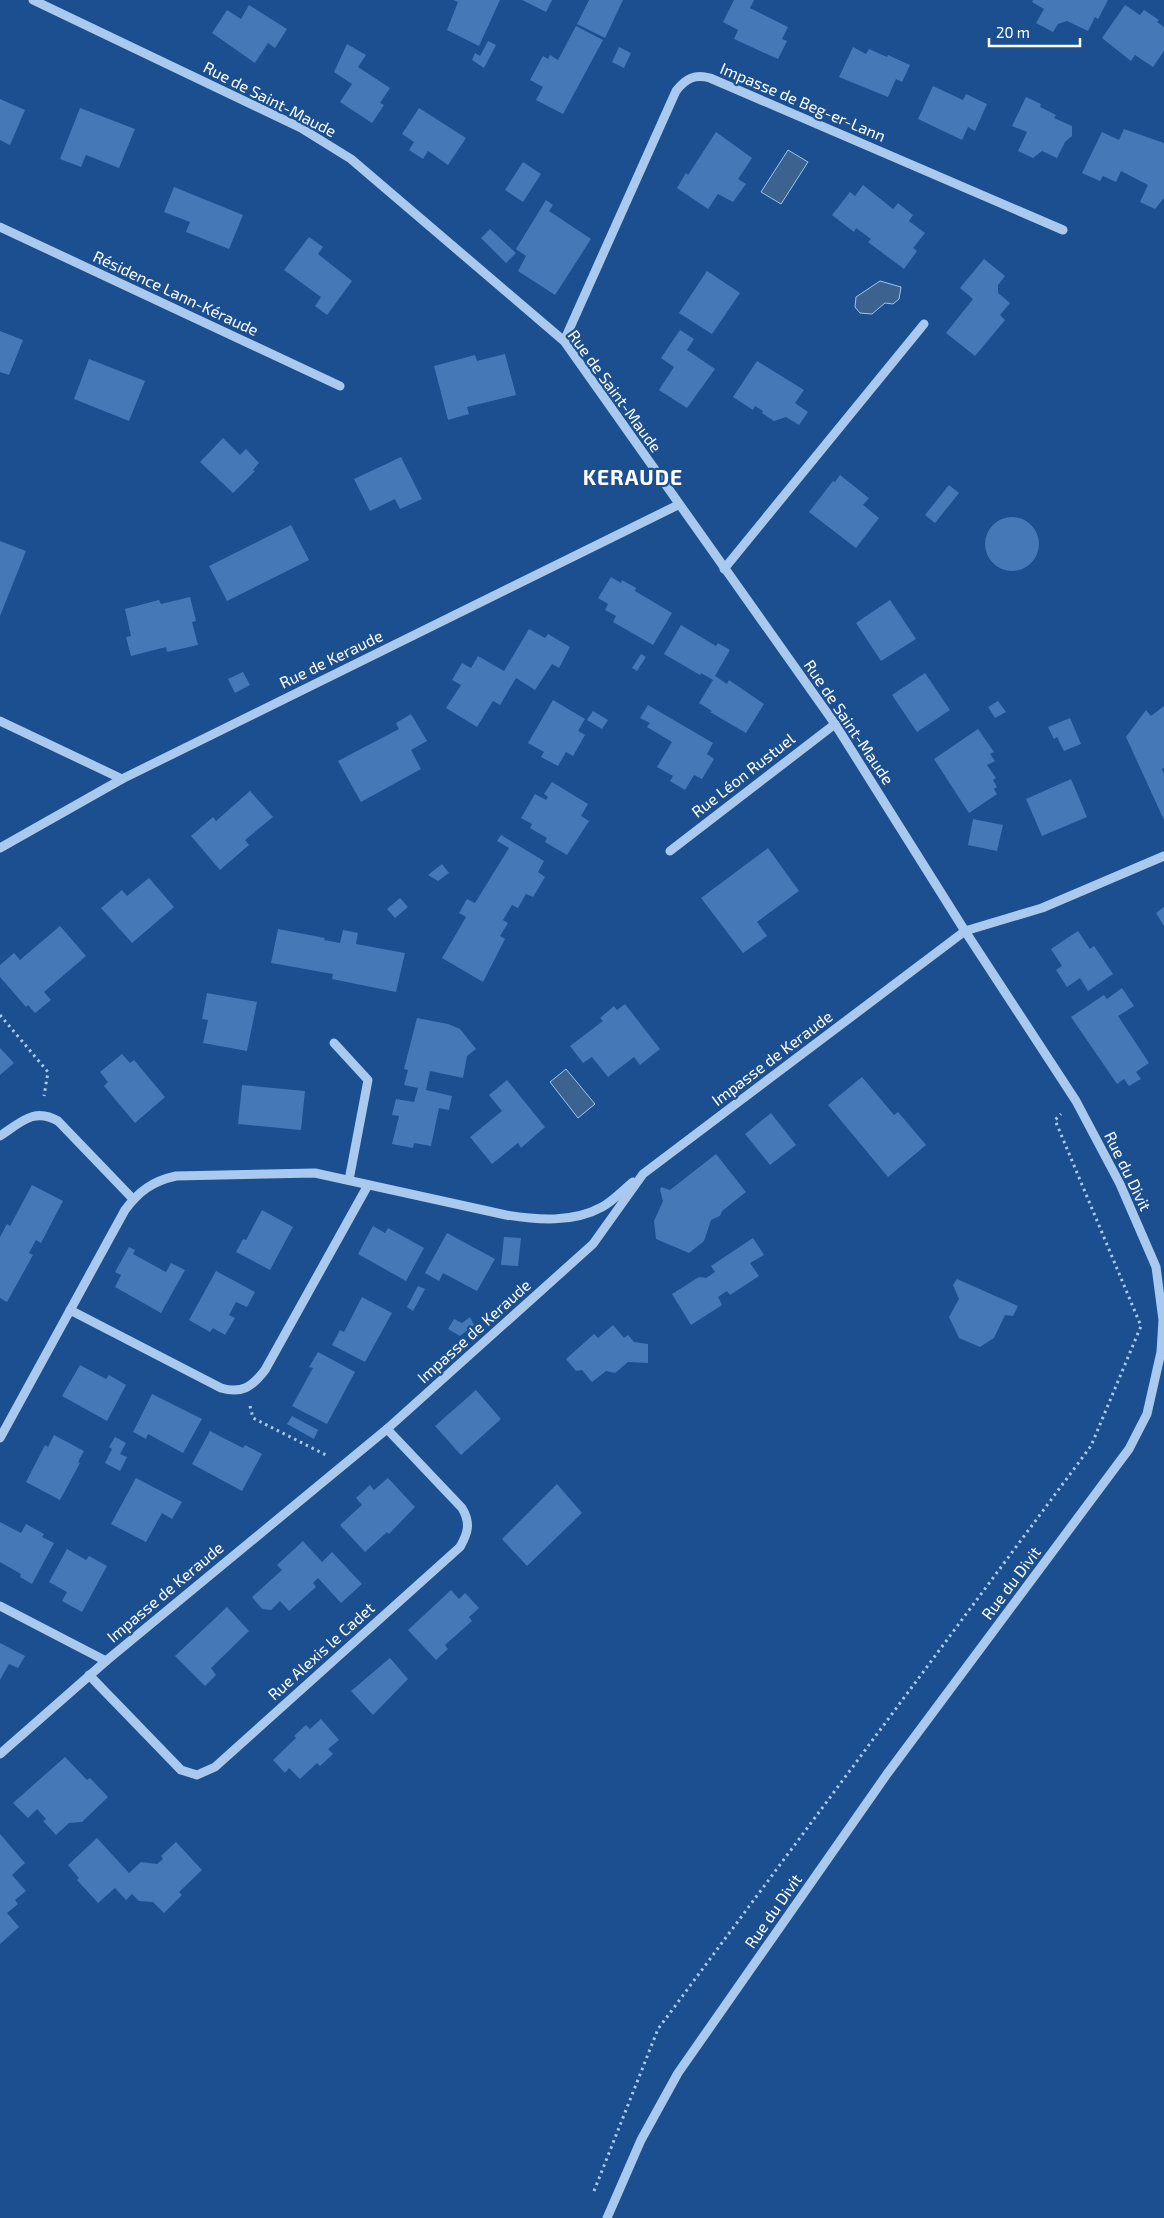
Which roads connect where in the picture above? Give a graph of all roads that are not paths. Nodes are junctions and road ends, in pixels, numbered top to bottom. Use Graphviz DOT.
graph roads {
  1 [pos="33,0"];
  2 [pos="0,227"];
  3 [pos="1064,230"];
  4 [pos="924,324"];
  5 [pos="564,341"];
  6 [pos="340,386"];
  7 [pos="678,505"];
  8 [pos="724,569"];
  9 [pos="0,721"];
  10 [pos="835,724"];
  11 [pos="122,778"];
  12 [pos="0,848"];
  13 [pos="670,851"];
  14 [pos="1164,856"];
  15 [pos="965,931"];
  16 [pos="334,1043"];
  17 [pos="0,1136"];
  18 [pos="642,1174"];
  19 [pos="349,1180"];
  20 [pos="368,1184"];
  21 [pos="133,1199"];
  22 [pos="70,1310"];
  23 [pos="387,1429"];
  24 [pos="0,1438"];
  25 [pos="0,1606"];
  26 [pos="106,1661"];
  27 [pos="89,1675"];
  28 [pos="0,1754"];
  29 [pos="607,2218"];
  1 -- 5 [label="street, Rue de Saint-Maude"];
  2 -- 6 [label="street, Résidence Lann-Kéraude"];
  3 -- 5 [label="street, Impasse de Beg-er-Lann"];
  4 -- 8 [label="street"];
  5 -- 7 [label="street, Rue de Saint-Maude"];
  7 -- 8 [label="street, Rue de Saint-Maude"];
  7 -- 11 [label="street, Rue de Keraude"];
  8 -- 10 [label="street, Rue de Saint-Maude"];
  9 -- 11 [label="street"];
  10 -- 13 [label="street, Rue Léon Rustuel"];
  10 -- 15 [label="street, Rue de Saint-Maude"];
  11 -- 12 [label="street, Rue de Keraude"];
  14 -- 15 [label="street"];
  15 -- 18 [label="street, Impasse de Keraude"];
  15 -- 29 [label="street, Rue du Divit"];
  16 -- 19 [label="street"];
  17 -- 21 [label="street"];
  18 -- 20 [label="street"];
  18 -- 23 [label="street, Impasse de Keraude"];
  19 -- 20 [label="street"];
  19 -- 21 [label="street"];
  20 -- 22 [label="street"];
  21 -- 22 [label="street"];
  22 -- 24 [label="street"];
  23 -- 26 [label="street, Impasse de Keraude"];
  23 -- 27 [label="street, Rue Alexis le Cadet"];
  25 -- 26 [label="street"];
  26 -- 27 [label="street, Impasse de Keraude"];
  27 -- 28 [label="street, Impasse de Keraude"];
}
